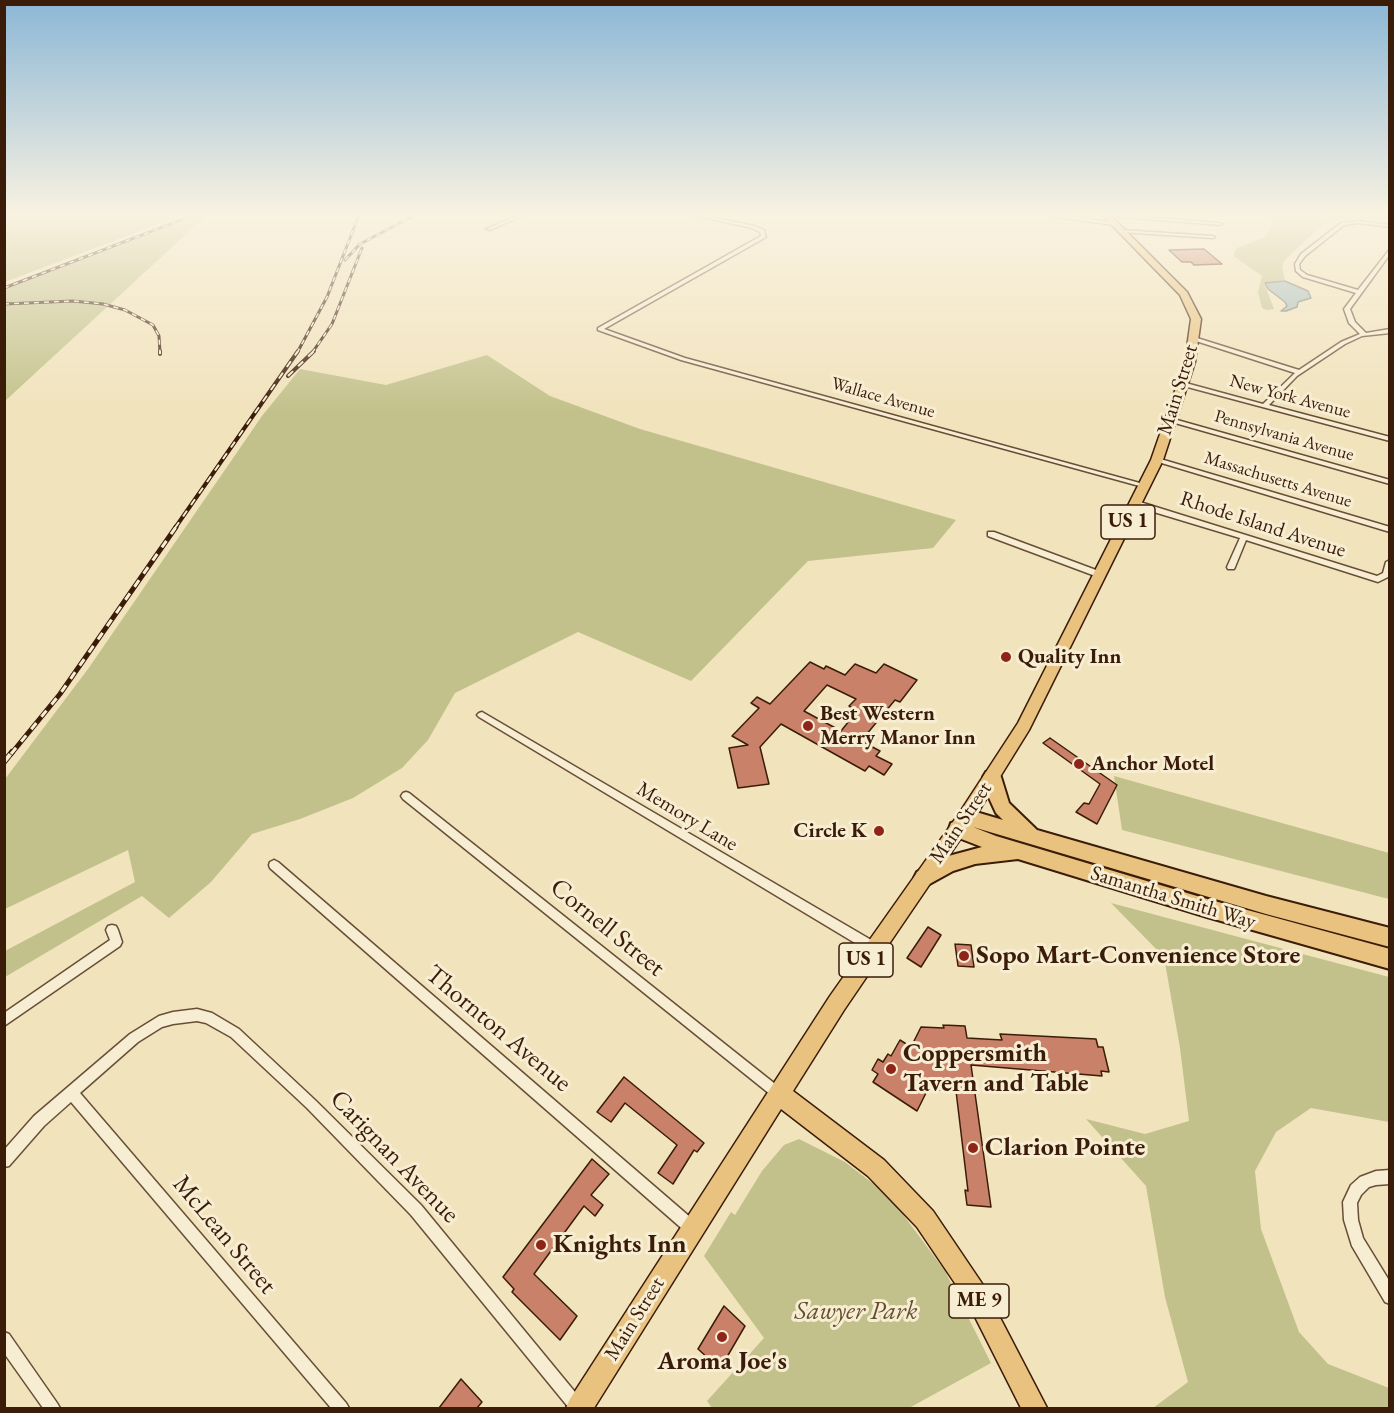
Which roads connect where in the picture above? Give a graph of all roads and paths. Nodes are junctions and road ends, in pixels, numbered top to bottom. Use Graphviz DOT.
graph roads {
  1 [pos="688,281"];
  2 [pos="1170,281"];
  3 [pos="1322,281"];
  4 [pos="1368,281"];
  5 [pos="1360,292"];
  6 [pos="1389,331"];
  7 [pos="1365,334"];
  8 [pos="1195,339"];
  9 [pos="1299,372"];
  10 [pos="1182,384"];
  11 [pos="1264,405"];
  12 [pos="1170,420"];
  13 [pos="1389,439"];
  14 [pos="1157,459"];
  15 [pos="1389,482"];
  16 [pos="1145,486"];
  17 [pos="1137,504"];
  18 [pos="1389,530"];
  19 [pos="991,534"];
  20 [pos="1244,537"];
  21 [pos="1389,562"];
  22 [pos="1231,567"];
  23 [pos="1101,575"];
  24 [pos="482,715"];
  25 [pos="992,777"];
  26 [pos="406,796"];
  27 [pos="962,823"];
  28 [pos="1047,840"];
  29 [pos="1032,855"];
  30 [pos="274,865"];
  31 [pos="924,878"];
  32 [pos="112,930"];
  33 [pos="1389,938"];
  34 [pos="874,948"];
  35 [pos="1389,959"];
  36 [pos="4,1020"];
  37 [pos="70,1092"];
  38 [pos="780,1095"];
  39 [pos="4,1161"];
  40 [pos="1389,1178"];
  41 [pos="692,1228"];
  42 [pos="1389,1297"];
  43 [pos="4,1340"];
  44 [pos="52,1408"];
  45 [pos="341,1408"];
  46 [pos="579,1408"];
  47 [pos="1034,1408"];
  1 -- 16 [label="street, Wallace Avenue"];
  2 -- 8 [label="main road, Main Street / US 1"];
  3 -- 5 [label="street"];
  4 -- 5 [label="street"];
  5 -- 7 [label="street"];
  6 -- 7 [label="street"];
  7 -- 9 [label="street"];
  8 -- 9 [label="street"];
  8 -- 10 [label="main road, Main Street / US 1"];
  9 -- 11 [label="street"];
  10 -- 11 [label="street, New York Avenue"];
  10 -- 12 [label="main road, Main Street / US 1"];
  11 -- 13 [label="street, New York Avenue"];
  12 -- 14 [label="main road, Main Street / US 1"];
  12 -- 15 [label="street, Pennsylvania Avenue"];
  14 -- 16 [label="main road, Main Street / US 1"];
  14 -- 18 [label="street, Massachusetts Avenue"];
  16 -- 17 [label="main road, Main Street / US 1"];
  17 -- 20 [label="street, Rhode Island Avenue"];
  17 -- 23 [label="main road, Main Street / US 1"];
  19 -- 23 [label="street"];
  20 -- 21 [label="street, Rhode Island Avenue"];
  20 -- 22 [label="street"];
  23 -- 25 [label="main road, Main Street / US 1"];
  24 -- 34 [label="street, Memory Lane"];
  25 -- 27 [label="main road, Main Street / US 1"];
  25 -- 28 [label="highway"];
  26 -- 38 [label="street, Cornell Street"];
  27 -- 28 [label="highway, Samantha Smith Way"];
  27 -- 29 [label="highway, Samantha Smith Way"];
  27 -- 31 [label="main road, Main Street / US 1"];
  28 -- 33 [label="highway, Samantha Smith Way"];
  29 -- 31 [label="highway"];
  29 -- 35 [label="highway, Samantha Smith Way"];
  30 -- 41 [label="street, Thornton Avenue"];
  31 -- 34 [label="main road, Main Street / US 1"];
  32 -- 36 [label="street"];
  34 -- 38 [label="main road, Main Street / US 1"];
  37 -- 39 [label="street, Carignan Avenue"];
  37 -- 45 [label="street, McLean Street"];
  37 -- 46 [label="street, Carignan Avenue"];
  38 -- 41 [label="main road, Main Street / US 1"];
  38 -- 47 [label="main road, ME 9"];
  40 -- 42 [label="street"];
  41 -- 46 [label="main road, Main Street / US 1"];
  43 -- 44 [label="street"];
}
